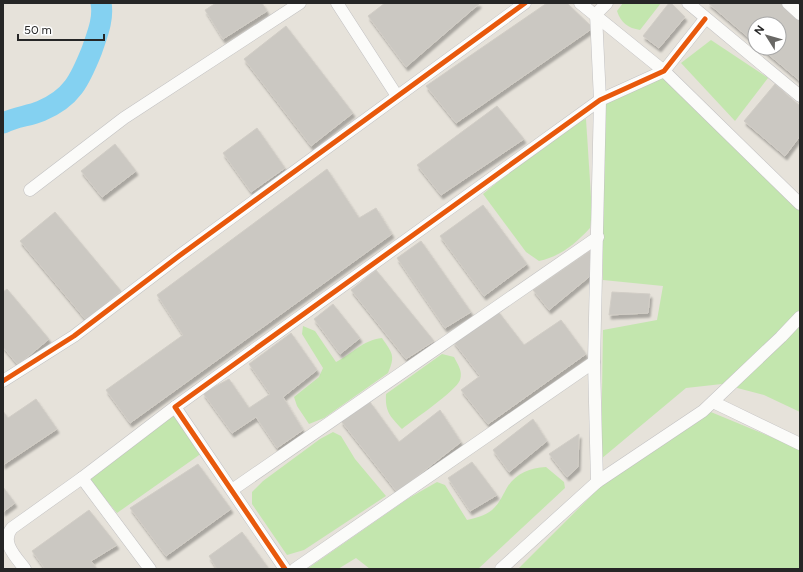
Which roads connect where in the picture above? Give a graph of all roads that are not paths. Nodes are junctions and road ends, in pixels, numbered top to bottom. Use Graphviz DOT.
graph roads {
  1 [pos="300,3"];
  2 [pos="337,3"];
  3 [pos="525,3"];
  4 [pos="580,3"];
  5 [pos="607,3"];
  6 [pos="688,3"];
  7 [pos="596,14"];
  8 [pos="705,19"];
  9 [pos="664,71"];
  10 [pos="397,96"];
  11 [pos="800,96"];
  12 [pos="600,100"];
  13 [pos="30,190"];
  14 [pos="800,204"];
  15 [pos="598,236"];
  16 [pos="800,317"];
  17 [pos="594,362"];
  18 [pos="3,381"];
  19 [pos="713,402"];
  20 [pos="176,407"];
  21 [pos="800,444"];
  22 [pos="82,478"];
  23 [pos="597,482"];
  24 [pos="232,490"];
  25 [pos="25,569"];
  26 [pos="150,569"];
  27 [pos="285,569"];
  28 [pos="295,569"];
  29 [pos="501,569"];
  1 -- 13 [label="street"];
  2 -- 10 [label="street"];
  3 -- 10 [label="street"];
  4 -- 7 [label="street"];
  5 -- 7 [label="street"];
  6 -- 8 [label="street"];
  7 -- 9 [label="street"];
  7 -- 12 [label="street"];
  8 -- 9 [label="street"];
  8 -- 11 [label="street"];
  9 -- 12 [label="street"];
  9 -- 14 [label="street"];
  10 -- 18 [label="street"];
  12 -- 15 [label="street"];
  12 -- 20 [label="street"];
  15 -- 17 [label="street"];
  15 -- 24 [label="street"];
  16 -- 19 [label="street"];
  17 -- 23 [label="street"];
  17 -- 28 [label="street"];
  19 -- 21 [label="street"];
  19 -- 23 [label="street"];
  20 -- 22 [label="street"];
  20 -- 24 [label="street"];
  22 -- 25 [label="street"];
  22 -- 26 [label="street"];
  23 -- 29 [label="street"];
  24 -- 27 [label="street"];
}
